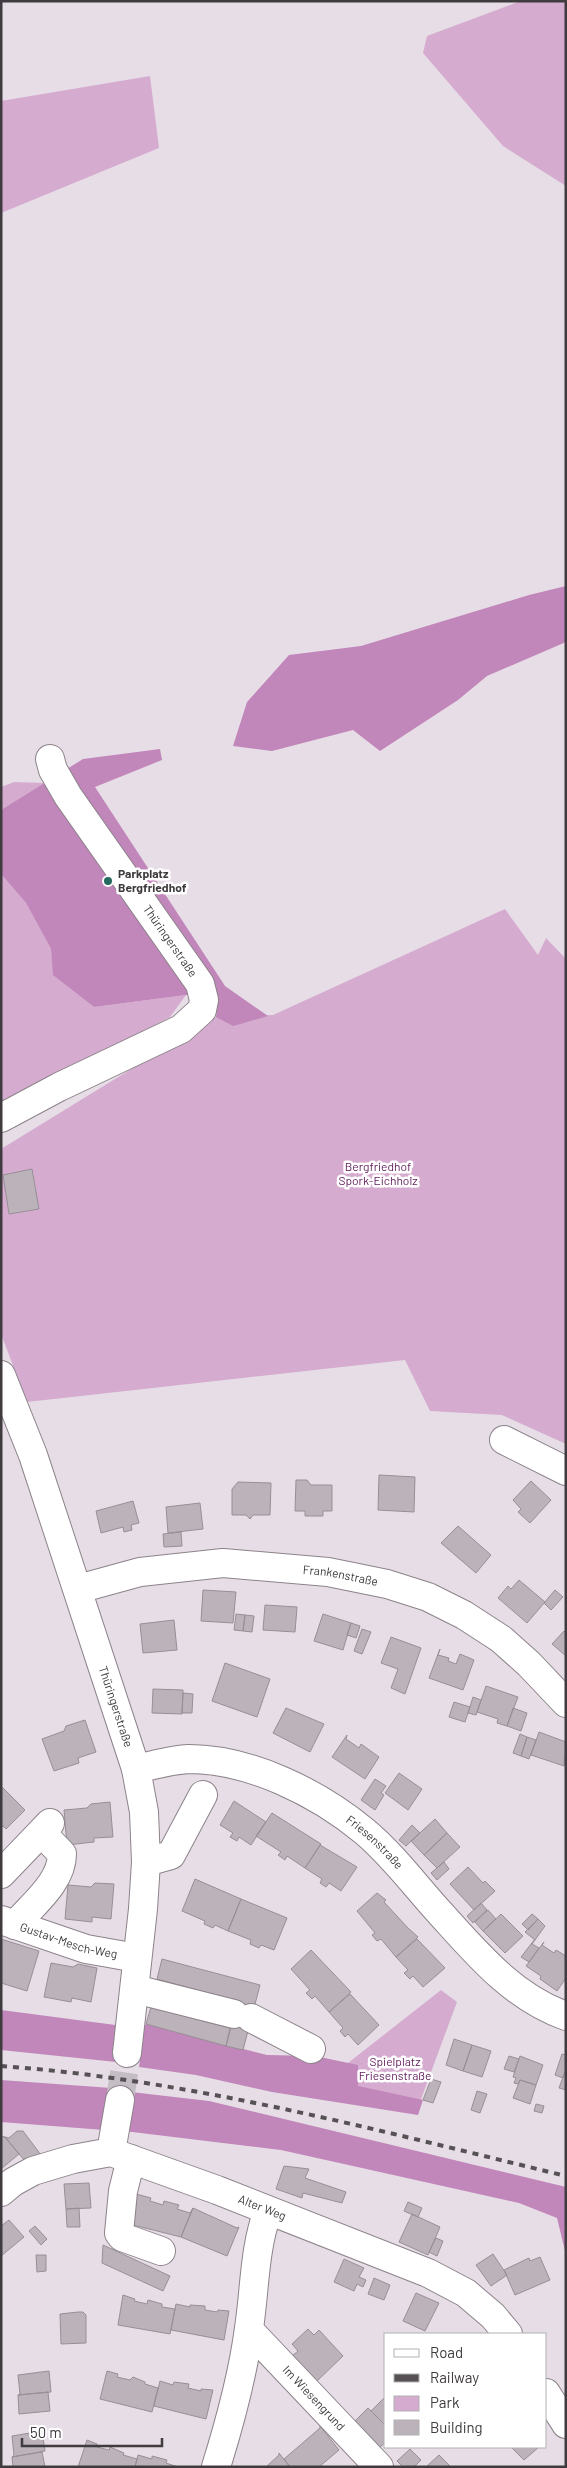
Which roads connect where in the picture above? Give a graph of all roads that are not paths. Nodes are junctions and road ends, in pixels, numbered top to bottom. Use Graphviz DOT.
graph roads {
  1 [pos="50,759"];
  2 [pos="1,1118"];
  3 [pos="1,1374"];
  4 [pos="504,1440"];
  5 [pos="566,1472"];
  6 [pos="78,1589"];
  7 [pos="566,1703"];
  8 [pos="136,1769"];
  9 [pos="203,1796"];
  10 [pos="146,1862"];
  11 [pos="1,1874"];
  12 [pos="8,1922"];
  13 [pos="137,1958"];
  14 [pos="135,1989"];
  15 [pos="566,2016"];
  16 [pos="311,2048"];
  17 [pos="127,2053"];
  18 [pos="120,2100"];
  19 [pos="121,2155"];
  20 [pos="1,2192"];
  21 [pos="268,2211"];
  22 [pos="161,2251"];
  23 [pos="249,2330"];
  24 [pos="507,2333"];
  25 [pos="547,2395"];
  26 [pos="566,2424"];
  27 [pos="216,2467"];
  28 [pos="379,2467"];
  1 -- 2 [label="street, Thüringerstraße"];
  3 -- 6 [label="street, Thüringerstraße"];
  4 -- 5 [label="street"];
  6 -- 7 [label="street, Frankenstraße"];
  6 -- 8 [label="street, Thüringerstraße"];
  8 -- 10 [label="street, Thüringerstraße"];
  8 -- 15 [label="street, Friesenstraße"];
  9 -- 10 [label="street"];
  10 -- 13 [label="street, Thüringerstraße"];
  11 -- 12 [label="street"];
  12 -- 13 [label="street, Gustav-Mesch-Weg"];
  13 -- 14 [label="street, Thüringerstraße"];
  14 -- 16 [label="street"];
  14 -- 17 [label="street, Thüringerstraße"];
  18 -- 19 [label="street"];
  19 -- 20 [label="street"];
  19 -- 21 [label="street, Alter Weg"];
  19 -- 22 [label="street"];
  21 -- 23 [label="street"];
  21 -- 24 [label="street, Alter Weg"];
  23 -- 27 [label="street"];
  23 -- 28 [label="street, Im Wiesengrund"];
  25 -- 26 [label="street"];
}
